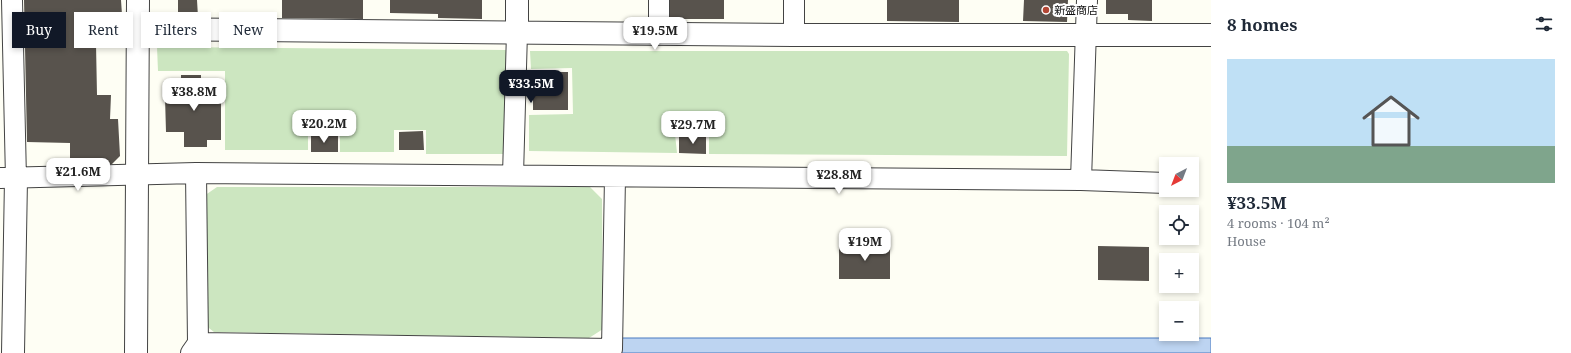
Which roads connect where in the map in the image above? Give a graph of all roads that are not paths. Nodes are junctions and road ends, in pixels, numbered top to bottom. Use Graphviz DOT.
graph roads {
  1 [pos="12,0"];
  2 [pos="138,0"];
  3 [pos="517,0"];
  4 [pos="659,0"];
  5 [pos="794,0"];
  6 [pos="1087,0"];
  7 [pos="137,29"];
  8 [pos="517,32"];
  9 [pos="659,34"];
  10 [pos="794,35"];
  11 [pos="1211,35"];
  12 [pos="1086,36"];
  13 [pos="196,173"];
  14 [pos="138,174"];
  15 [pos="513,175"];
  16 [pos="8,178"];
  17 [pos="614,178"];
  18 [pos="1081,180"];
  19 [pos="1159,183"];
  20 [pos="194,348"];
  21 [pos="13,353"];
  22 [pos="136,353"];
  1 -- 16 [label="street"];
  2 -- 7 [label="street"];
  3 -- 8 [label="street"];
  4 -- 9 [label="street"];
  5 -- 10 [label="street"];
  6 -- 12 [label="street"];
  7 -- 8 [label="street"];
  7 -- 14 [label="street"];
  8 -- 9 [label="street"];
  8 -- 15 [label="street"];
  9 -- 10 [label="street"];
  10 -- 12 [label="street"];
  11 -- 12 [label="street"];
  12 -- 18 [label="street"];
  13 -- 14 [label="street"];
  13 -- 15 [label="street"];
  13 -- 20 [label="street"];
  14 -- 16 [label="street"];
  14 -- 22 [label="street"];
  15 -- 17 [label="street"];
  16 -- 21 [label="street"];
  17 -- 18 [label="street"];
  17 -- 20 [label="street"];
  18 -- 19 [label="street"];
}
